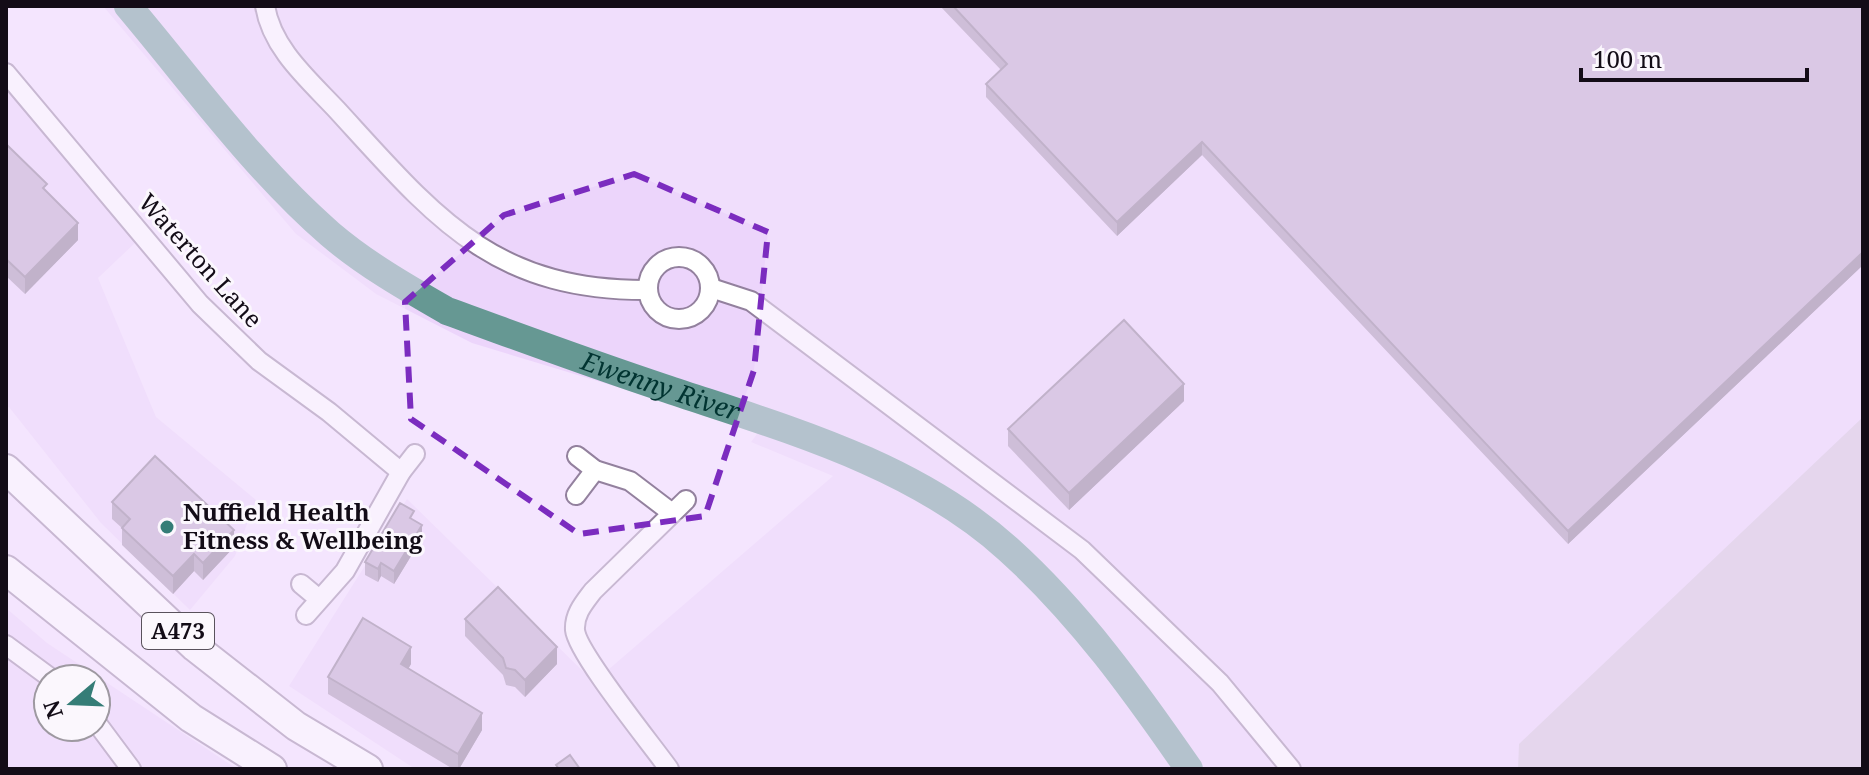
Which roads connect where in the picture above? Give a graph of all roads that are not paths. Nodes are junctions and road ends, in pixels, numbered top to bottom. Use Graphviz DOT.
graph roads {
  1 [pos="265,6"];
  2 [pos="6,73"];
  3 [pos="711,288"];
  4 [pos="648,290"];
  5 [pos="415,454"];
  6 [pos="577,456"];
  7 [pos="6,469"];
  8 [pos="595,470"];
  9 [pos="401,472"];
  10 [pos="576,495"];
  11 [pos="6,570"];
  12 [pos="301,584"];
  13 [pos="319,599"];
  14 [pos="306,615"];
  15 [pos="6,645"];
  16 [pos="32,664"];
  17 [pos="112,743"];
  18 [pos="131,769"];
  19 [pos="272,769"];
  20 [pos="368,769"];
  21 [pos="669,769"];
  22 [pos="1291,769"];
  1 -- 4 [label="street"];
  2 -- 9 [label="street, Waterton Lane"];
  3 -- 4 [label="street"];
  3 -- 4 [label="street"];
  3 -- 22 [label="street"];
  5 -- 9 [label="street"];
  6 -- 8 [label="street"];
  7 -- 20 [label="main road, A473"];
  8 -- 10 [label="street"];
  8 -- 21 [label="street"];
  9 -- 13 [label="street"];
  11 -- 19 [label="main road, A473"];
  12 -- 13 [label="street"];
  13 -- 14 [label="street"];
  15 -- 16 [label="street"];
  17 -- 18 [label="street"];
}
